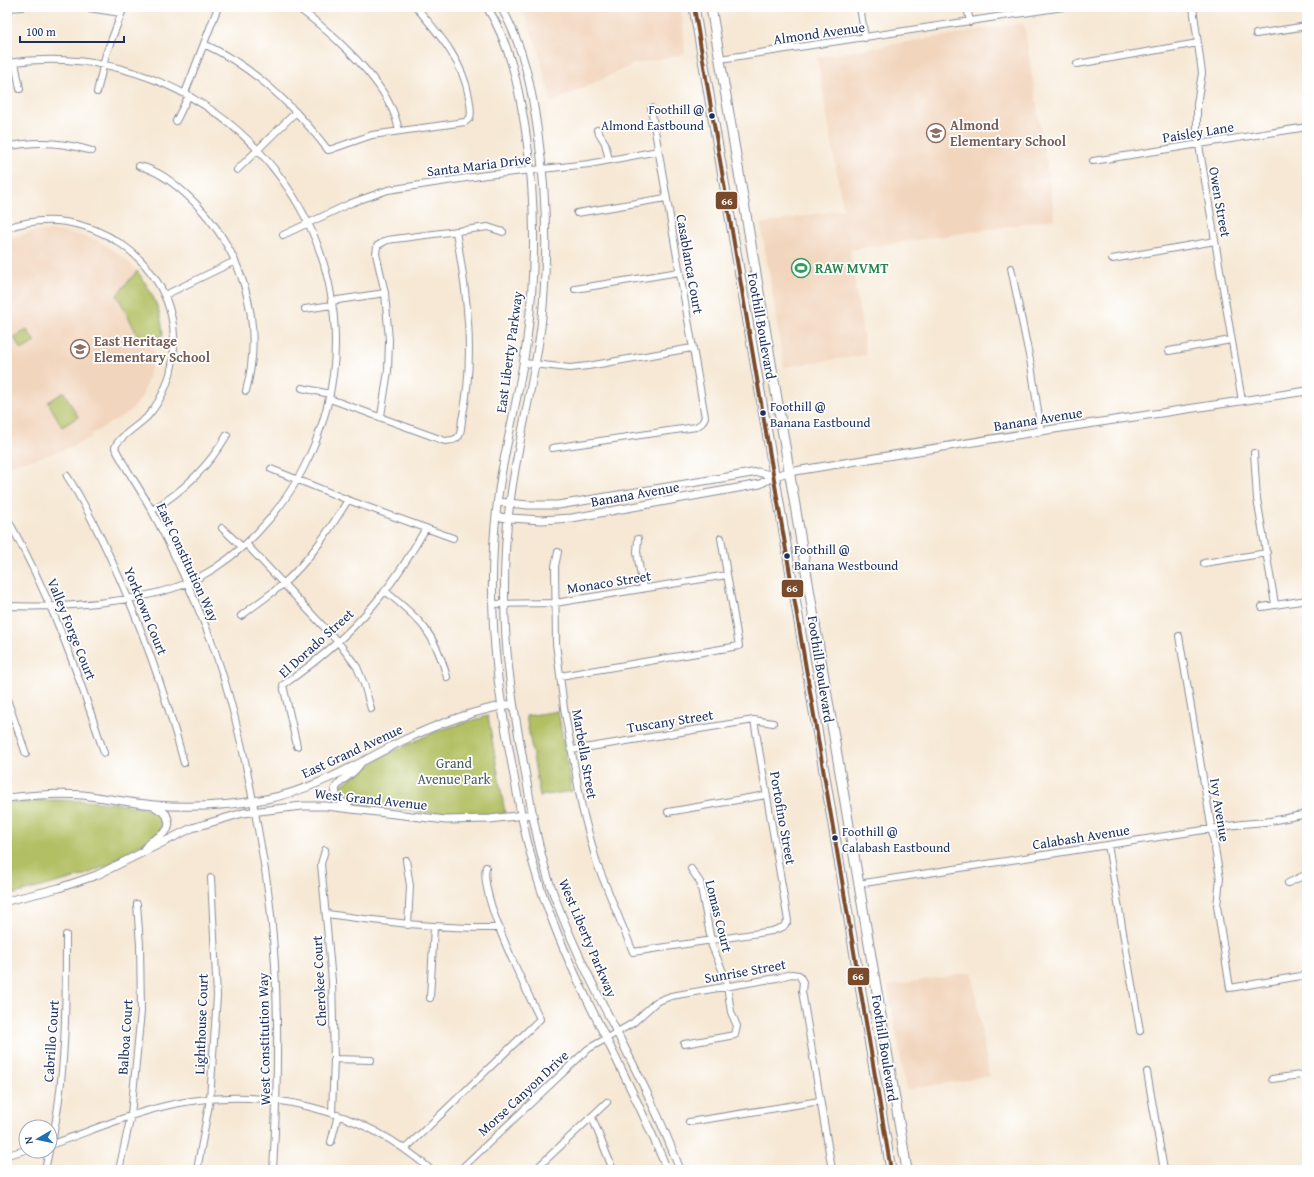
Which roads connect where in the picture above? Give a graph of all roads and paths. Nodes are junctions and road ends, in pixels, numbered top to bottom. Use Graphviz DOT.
graph roads {
  1 [pos="22,7"];
  2 [pos="82,7"];
  3 [pos="218,7"];
  4 [pos="297,7"];
  5 [pos="416,7"];
  6 [pos="487,7"];
  7 [pos="501,7"];
  8 [pos="694,7"];
  9 [pos="711,7"];
  10 [pos="860,7"];
  11 [pos="968,7"];
  12 [pos="1063,7"];
  13 [pos="1193,7"];
  14 [pos="7,8"];
  15 [pos="122,10"];
  16 [pos="970,22"];
  17 [pos="1307,26"];
  18 [pos="1256,34"];
  19 [pos="865,38"];
  20 [pos="1198,43"];
  21 [pos="204,44"];
  22 [pos="720,59"];
  23 [pos="15,62"];
  24 [pos="7,63"];
  25 [pos="1077,64"];
  26 [pos="103,65"];
  27 [pos="20,89"];
  28 [pos="97,92"];
  29 [pos="187,94"];
  30 [pos="651,108"];
  31 [pos="296,112"];
  32 [pos="176,121"];
  33 [pos="1307,127"];
  34 [pos="598,130"];
  35 [pos="399,131"];
  36 [pos="1198,144"];
  37 [pos="7,147"];
  38 [pos="258,149"];
  39 [pos="92,151"];
  40 [pos="658,151"];
  41 [pos="609,160"];
  42 [pos="1094,161"];
  43 [pos="139,166"];
  44 [pos="543,169"];
  45 [pos="238,170"];
  46 [pos="530,170"];
  47 [pos="666,198"];
  48 [pos="577,213"];
  49 [pos="308,223"];
  50 [pos="7,228"];
  51 [pos="456,232"];
  52 [pos="503,232"];
  53 [pos="282,235"];
  54 [pos="1215,241"];
  55 [pos="1112,259"];
  56 [pos="235,261"];
  57 [pos="1011,268"];
  58 [pos="679,272"];
  59 [pos="575,290"];
  60 [pos="385,293"];
  61 [pos="165,295"];
  62 [pos="332,303"];
  63 [pos="306,310"];
  64 [pos="1231,340"];
  65 [pos="692,348"];
  66 [pos="1169,351"];
  67 [pos="524,363"];
  68 [pos="535,364"];
  69 [pos="302,388"];
  70 [pos="246,391"];
  71 [pos="1307,391"];
  72 [pos="330,396"];
  73 [pos="1242,401"];
  74 [pos="381,416"];
  75 [pos="1042,431"];
  76 [pos="227,435"];
  77 [pos="552,448"];
  78 [pos="1254,453"];
  79 [pos="271,470"];
  80 [pos="789,472"];
  81 [pos="67,476"];
  82 [pos="774,476"];
  83 [pos="297,480"];
  84 [pos="348,500"];
  85 [pos="498,502"];
  86 [pos="510,503"];
  87 [pos="152,510"];
  88 [pos="496,517"];
  89 [pos="7,518"];
  90 [pos="508,518"];
  91 [pos="222,528"];
  92 [pos="426,528"];
  93 [pos="453,538"];
  94 [pos="721,538"];
  95 [pos="638,539"];
  96 [pos="244,546"];
  97 [pos="558,552"];
  98 [pos="1267,553"];
  99 [pos="1204,563"];
  100 [pos="727,574"];
  101 [pos="187,583"];
  102 [pos="284,584"];
  103 [pos="643,589"];
  104 [pos="385,591"];
  105 [pos="129,598"];
  106 [pos="1307,600"];
  107 [pos="555,603"];
  108 [pos="493,604"];
  109 [pos="505,604"];
  110 [pos="1275,604"];
  111 [pos="7,606"];
  112 [pos="52,606"];
  113 [pos="1262,607"];
  114 [pos="241,616"];
  115 [pos="1179,636"];
  116 [pos="338,642"];
  117 [pos="560,676"];
  118 [pos="446,677"];
  119 [pos="7,699"];
  120 [pos="513,704"];
  121 [pos="501,706"];
  122 [pos="371,709"];
  123 [pos="754,720"];
  124 [pos="773,723"];
  125 [pos="297,746"];
  126 [pos="572,750"];
  127 [pos="104,753"];
  128 [pos="26,754"];
  129 [pos="184,763"];
  130 [pos="360,764"];
  131 [pos="766,795"];
  132 [pos="7,798"];
  133 [pos="253,801"];
  134 [pos="153,805"];
  135 [pos="350,808"];
  136 [pos="255,812"];
  137 [pos="668,812"];
  138 [pos="533,814"];
  139 [pos="1307,814"];
  140 [pos="521,816"];
  141 [pos="1212,829"];
  142 [pos="1108,845"];
  143 [pos="325,850"];
  144 [pos="142,852"];
  145 [pos="406,860"];
  146 [pos="486,867"];
  147 [pos="691,869"];
  148 [pos="1307,874"];
  149 [pos="211,878"];
  150 [pos="1288,883"];
  151 [pos="858,884"];
  152 [pos="7,901"];
  153 [pos="137,904"];
  154 [pos="270,907"];
  155 [pos="327,914"];
  156 [pos="408,926"];
  157 [pos="434,928"];
  158 [pos="500,928"];
  159 [pos="66,935"];
  160 [pos="711,939"];
  161 [pos="1307,975"];
  162 [pos="727,987"];
  163 [pos="430,998"];
  164 [pos="1140,1031"];
  165 [pos="617,1032"];
  166 [pos="606,1037"];
  167 [pos="684,1044"];
  168 [pos="334,1059"];
  169 [pos="370,1060"];
  170 [pos="1147,1072"];
  171 [pos="1307,1074"];
  172 [pos="1272,1079"];
  173 [pos="210,1099"];
  174 [pos="277,1100"];
  175 [pos="820,1101"];
  176 [pos="607,1102"];
  177 [pos="335,1114"];
  178 [pos="131,1115"];
  179 [pos="592,1117"];
  180 [pos="55,1119"];
  181 [pos="689,1122"];
  182 [pos="331,1142"];
  183 [pos="58,1144"];
  184 [pos="405,1149"];
  185 [pos="18,1152"];
  186 [pos="7,1155"];
  187 [pos="47,1159"];
  188 [pos="44,1170"];
  189 [pos="119,1170"];
  190 [pos="197,1170"];
  191 [pos="273,1170"];
  192 [pos="431,1170"];
  193 [pos="460,1170"];
  194 [pos="535,1170"];
  195 [pos="614,1170"];
  196 [pos="667,1170"];
  197 [pos="680,1170"];
  198 [pos="832,1170"];
  199 [pos="891,1170"];
  200 [pos="907,1170"];
  201 [pos="1164,1170"];
  1 -- 14 [label="street"];
  2 -- 15 [label="street"];
  3 -- 21 [label="street"];
  4 -- 35 [label="street"];
  5 -- 35 [label="street"];
  6 -- 46 [label="street, East Liberty Parkway"];
  7 -- 44 [label="street, East Liberty Parkway"];
  8 -- 82 [label="main road, Foothill Boulevard"];
  9 -- 22 [label="main road, Foothill Boulevard"];
  10 -- 19 [label="street"];
  11 -- 16 [label="street"];
  12 -- 16 [label="street, Almond Avenue"];
  13 -- 20 [label="street, Owen Street"];
  15 -- 26 [label="street"];
  16 -- 19 [label="street, Almond Avenue"];
  17 -- 18 [label="street"];
  19 -- 22 [label="street, Almond Avenue"];
  20 -- 25 [label="street"];
  20 -- 36 [label="street, Owen Street"];
  21 -- 29 [label="street"];
  21 -- 31 [label="street"];
  22 -- 80 [label="main road, Foothill Boulevard"];
  23 -- 24 [label="street"];
  23 -- 26 [label="street"];
  23 -- 27 [label="street"];
  26 -- 28 [label="street"];
  26 -- 29 [label="street"];
  29 -- 32 [label="street"];
  29 -- 38 [label="street"];
  30 -- 40 [label="street, Casablanca Court"];
  31 -- 35 [label="street"];
  31 -- 38 [label="street"];
  33 -- 36 [label="street, Paisley Lane"];
  34 -- 41 [label="street"];
  36 -- 42 [label="street, Paisley Lane"];
  36 -- 54 [label="street, Owen Street"];
  37 -- 39 [label="street"];
  38 -- 45 [label="street"];
  38 -- 49 [label="street"];
  40 -- 41 [label="street, Santa Maria Drive"];
  40 -- 47 [label="street, Casablanca Court"];
  41 -- 44 [label="street, Santa Maria Drive"];
  43 -- 56 [label="street"];
  44 -- 46 [label="street, Santa Maria Drive"];
  44 -- 68 [label="street, East Liberty Parkway"];
  46 -- 49 [label="street, Santa Maria Drive"];
  46 -- 67 [label="street, East Liberty Parkway"];
  47 -- 48 [label="street"];
  47 -- 58 [label="street, Casablanca Court"];
  49 -- 53 [label="street, Santa Maria Drive"];
  49 -- 62 [label="street"];
  50 -- 61 [label="street, East Constitution Way"];
  51 -- 52 [label="street"];
  51 -- 60 [label="street"];
  51 -- 74 [label="street"];
  54 -- 55 [label="street"];
  54 -- 64 [label="street, Owen Street"];
  56 -- 61 [label="street"];
  56 -- 70 [label="street"];
  57 -- 75 [label="street"];
  58 -- 59 [label="street"];
  58 -- 65 [label="street, Casablanca Court"];
  60 -- 62 [label="street"];
  60 -- 74 [label="street"];
  61 -- 87 [label="street, East Constitution Way"];
  62 -- 63 [label="street"];
  62 -- 72 [label="street"];
  64 -- 66 [label="street"];
  64 -- 73 [label="street, Owen Street"];
  65 -- 68 [label="street"];
  65 -- 77 [label="street, Casablanca Court"];
  67 -- 68 [label="street"];
  67 -- 85 [label="street, East Liberty Parkway"];
  68 -- 86 [label="street, East Liberty Parkway"];
  69 -- 72 [label="street"];
  71 -- 73 [label="street, Banana Avenue"];
  72 -- 74 [label="street"];
  72 -- 83 [label="street"];
  73 -- 75 [label="street, Banana Avenue"];
  75 -- 80 [label="street, Banana Avenue"];
  76 -- 87 [label="street"];
  78 -- 98 [label="street"];
  79 -- 83 [label="street"];
  80 -- 82 [label="street, Banana Avenue"];
  80 -- 151 [label="main road, Foothill Boulevard"];
  81 -- 105 [label="street, Yorktown Court"];
  82 -- 86 [label="street, Banana Avenue"];
  82 -- 90 [label="street, Banana Avenue"];
  82 -- 199 [label="main road, Foothill Boulevard"];
  83 -- 84 [label="street"];
  83 -- 96 [label="street"];
  84 -- 92 [label="street"];
  84 -- 102 [label="street"];
  85 -- 86 [label="street, Banana Avenue"];
  85 -- 88 [label="street, East Liberty Parkway"];
  86 -- 90 [label="street, East Liberty Parkway"];
  87 -- 101 [label="street, East Constitution Way"];
  88 -- 90 [label="street, Banana Avenue"];
  88 -- 108 [label="street, East Liberty Parkway"];
  89 -- 112 [label="street, Valley Forge Court"];
  90 -- 109 [label="street, East Liberty Parkway"];
  91 -- 96 [label="street"];
  92 -- 93 [label="street"];
  92 -- 104 [label="street, El Dorado Street"];
  94 -- 100 [label="street"];
  95 -- 103 [label="street"];
  96 -- 101 [label="street"];
  96 -- 102 [label="street"];
  97 -- 107 [label="street, Marbella Street"];
  98 -- 99 [label="street"];
  98 -- 110 [label="street"];
  100 -- 103 [label="street, Monaco Street"];
  100 -- 117 [label="street"];
  101 -- 105 [label="street"];
  101 -- 133 [label="street, East Constitution Way"];
  102 -- 114 [label="street"];
  102 -- 116 [label="street"];
  103 -- 107 [label="street, Monaco Street"];
  104 -- 116 [label="street, El Dorado Street"];
  104 -- 118 [label="street"];
  105 -- 112 [label="street"];
  105 -- 129 [label="street, Yorktown Court"];
  106 -- 110 [label="street"];
  107 -- 109 [label="street, Monaco Street"];
  107 -- 117 [label="street, Marbella Street"];
  108 -- 109 [label="street, Monaco Street"];
  108 -- 121 [label="street, East Liberty Parkway"];
  109 -- 120 [label="street, East Liberty Parkway"];
  110 -- 113 [label="street"];
  111 -- 112 [label="street"];
  112 -- 127 [label="street, Valley Forge Court"];
  115 -- 141 [label="street, Ivy Avenue"];
  116 -- 122 [label="street"];
  116 -- 125 [label="street, El Dorado Street"];
  117 -- 126 [label="street, Marbella Street"];
  119 -- 128 [label="street"];
  120 -- 121 [label="street, East Grand Avenue"];
  120 -- 138 [label="street, West Liberty Parkway"];
  121 -- 130 [label="street, East Grand Avenue"];
  121 -- 140 [label="street, West Liberty Parkway"];
  123 -- 124 [label="street, Tuscany Street"];
  123 -- 126 [label="street, Tuscany Street"];
  123 -- 131 [label="street, Portofino Street"];
  126 -- 160 [label="street, Marbella Street"];
  130 -- 133 [label="street, East Grand Avenue"];
  130 -- 135 [label="street"];
  131 -- 137 [label="street"];
  131 -- 160 [label="street, Portofino Street"];
  132 -- 134 [label="street, East Grand Avenue"];
  133 -- 134 [label="street, East Grand Avenue"];
  133 -- 136 [label="street, East Constitution Way"];
  134 -- 144 [label="street"];
  135 -- 136 [label="street, West Grand Avenue"];
  135 -- 140 [label="street, West Grand Avenue"];
  136 -- 144 [label="street, West Grand Avenue"];
  136 -- 154 [label="street, East Constitution Way"];
  138 -- 140 [label="street, West Grand Avenue"];
  138 -- 165 [label="street, West Liberty Parkway"];
  139 -- 141 [label="street, Calabash Avenue"];
  140 -- 166 [label="street, West Liberty Parkway"];
  141 -- 142 [label="street, Calabash Avenue"];
  141 -- 161 [label="street, Ivy Avenue"];
  142 -- 151 [label="street, Calabash Avenue"];
  142 -- 164 [label="street"];
  143 -- 155 [label="street, Cherokee Court"];
  144 -- 152 [label="street, West Grand Avenue"];
  145 -- 156 [label="street"];
  146 -- 158 [label="street"];
  147 -- 160 [label="street, Lomas Court"];
  148 -- 150 [label="street"];
  149 -- 173 [label="street, Lighthouse Court"];
  151 -- 200 [label="main road, Foothill Boulevard"];
  153 -- 178 [label="street, Balboa Court"];
  154 -- 174 [label="street, West Constitution Way"];
  155 -- 156 [label="street"];
  155 -- 168 [label="street, Cherokee Court"];
  156 -- 157 [label="street"];
  157 -- 158 [label="street"];
  157 -- 163 [label="street"];
  158 -- 184 [label="street"];
  159 -- 180 [label="street, Cabrillo Court"];
  160 -- 162 [label="street, Lomas Court"];
  162 -- 165 [label="street, Sunrise Street"];
  162 -- 167 [label="street, Lomas Court"];
  162 -- 175 [label="street, Sunrise Street"];
  165 -- 166 [label="street, Sunrise Street"];
  165 -- 197 [label="street, West Liberty Parkway"];
  166 -- 193 [label="street, Morse Canyon Drive"];
  166 -- 196 [label="street, West Liberty Parkway"];
  168 -- 169 [label="street"];
  168 -- 177 [label="street, Cherokee Court"];
  170 -- 201 [label="street"];
  171 -- 172 [label="street"];
  173 -- 174 [label="street"];
  173 -- 178 [label="street"];
  173 -- 190 [label="street, Lighthouse Court"];
  174 -- 177 [label="street"];
  174 -- 191 [label="street, West Constitution Way"];
  175 -- 181 [label="street"];
  175 -- 198 [label="street, Sunrise Street"];
  176 -- 179 [label="street"];
  177 -- 182 [label="street, Cherokee Court"];
  177 -- 184 [label="street"];
  178 -- 183 [label="street"];
  178 -- 189 [label="street, Balboa Court"];
  179 -- 194 [label="street"];
  179 -- 195 [label="street"];
  184 -- 192 [label="street"];
  185 -- 186 [label="street"];
  187 -- 188 [label="street, Cabrillo Court"];
}
